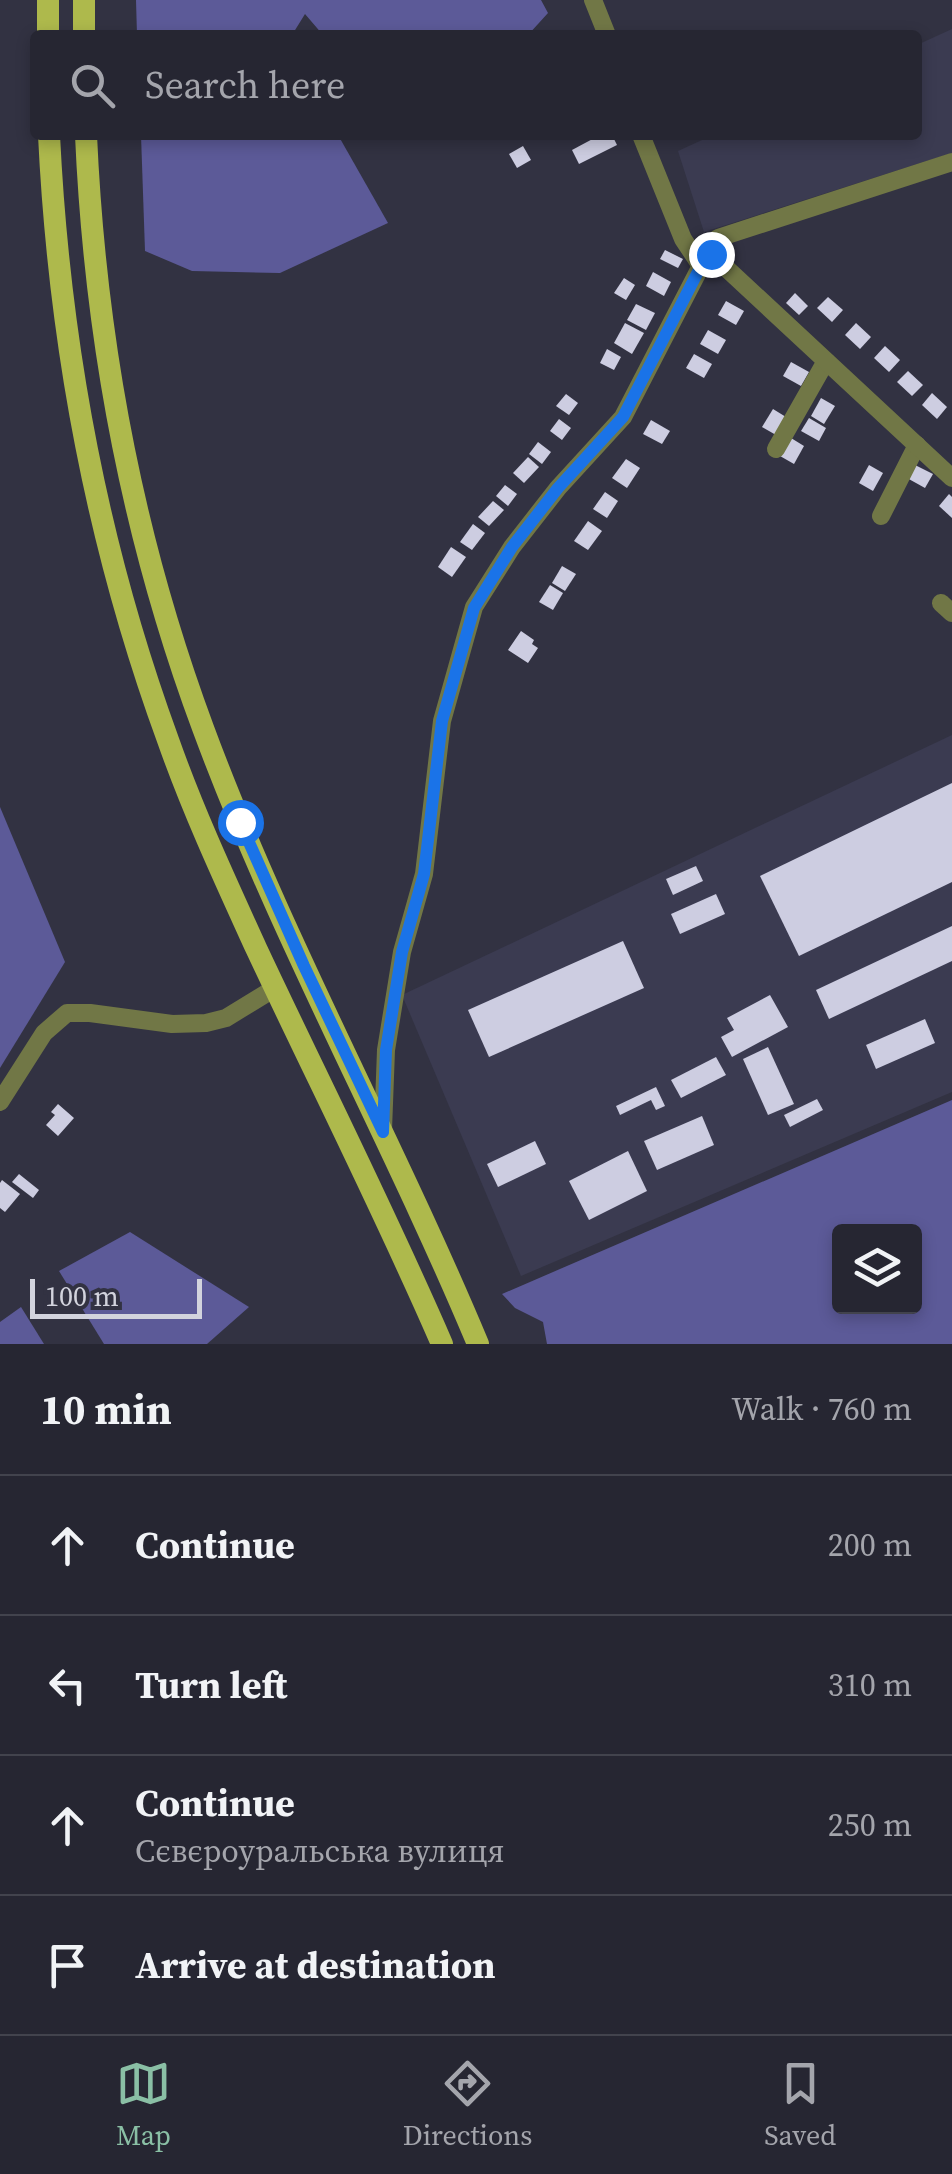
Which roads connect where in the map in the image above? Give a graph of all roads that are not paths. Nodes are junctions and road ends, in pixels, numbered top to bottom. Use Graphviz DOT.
graph roads {
  1 [pos="48,0"];
  2 [pos="84,0"];
  3 [pos="593,0"];
  4 [pos="48,30"];
  5 [pos="84,30"];
  6 [pos="605,30"];
  7 [pos="50,140"];
  8 [pos="86,140"];
  9 [pos="643,140"];
  10 [pos="952,162"];
  11 [pos="706,260"];
  12 [pos="826,360"];
  13 [pos="917,445"];
  14 [pos="776,449"];
  15 [pos="952,478"];
  16 [pos="881,516"];
  17 [pos="275,988"];
  18 [pos="0,1102"];
  19 [pos="383,1132"];
  20 [pos="442,1344"];
  21 [pos="478,1344"];
  1 -- 4 [label="main road"];
  2 -- 5 [label="main road"];
  3 -- 6 [label="street"];
  7 -- 17 [label="main road"];
  8 -- 19 [label="main road"];
  9 -- 11 [label="street"];
  10 -- 11 [label="street"];
  11 -- 12 [label="street"];
  11 -- 19 [label="street"];
  12 -- 13 [label="street"];
  12 -- 14 [label="street"];
  13 -- 15 [label="street"];
  13 -- 16 [label="street"];
  17 -- 18 [label="street"];
  17 -- 20 [label="main road"];
  19 -- 21 [label="main road"];
}
